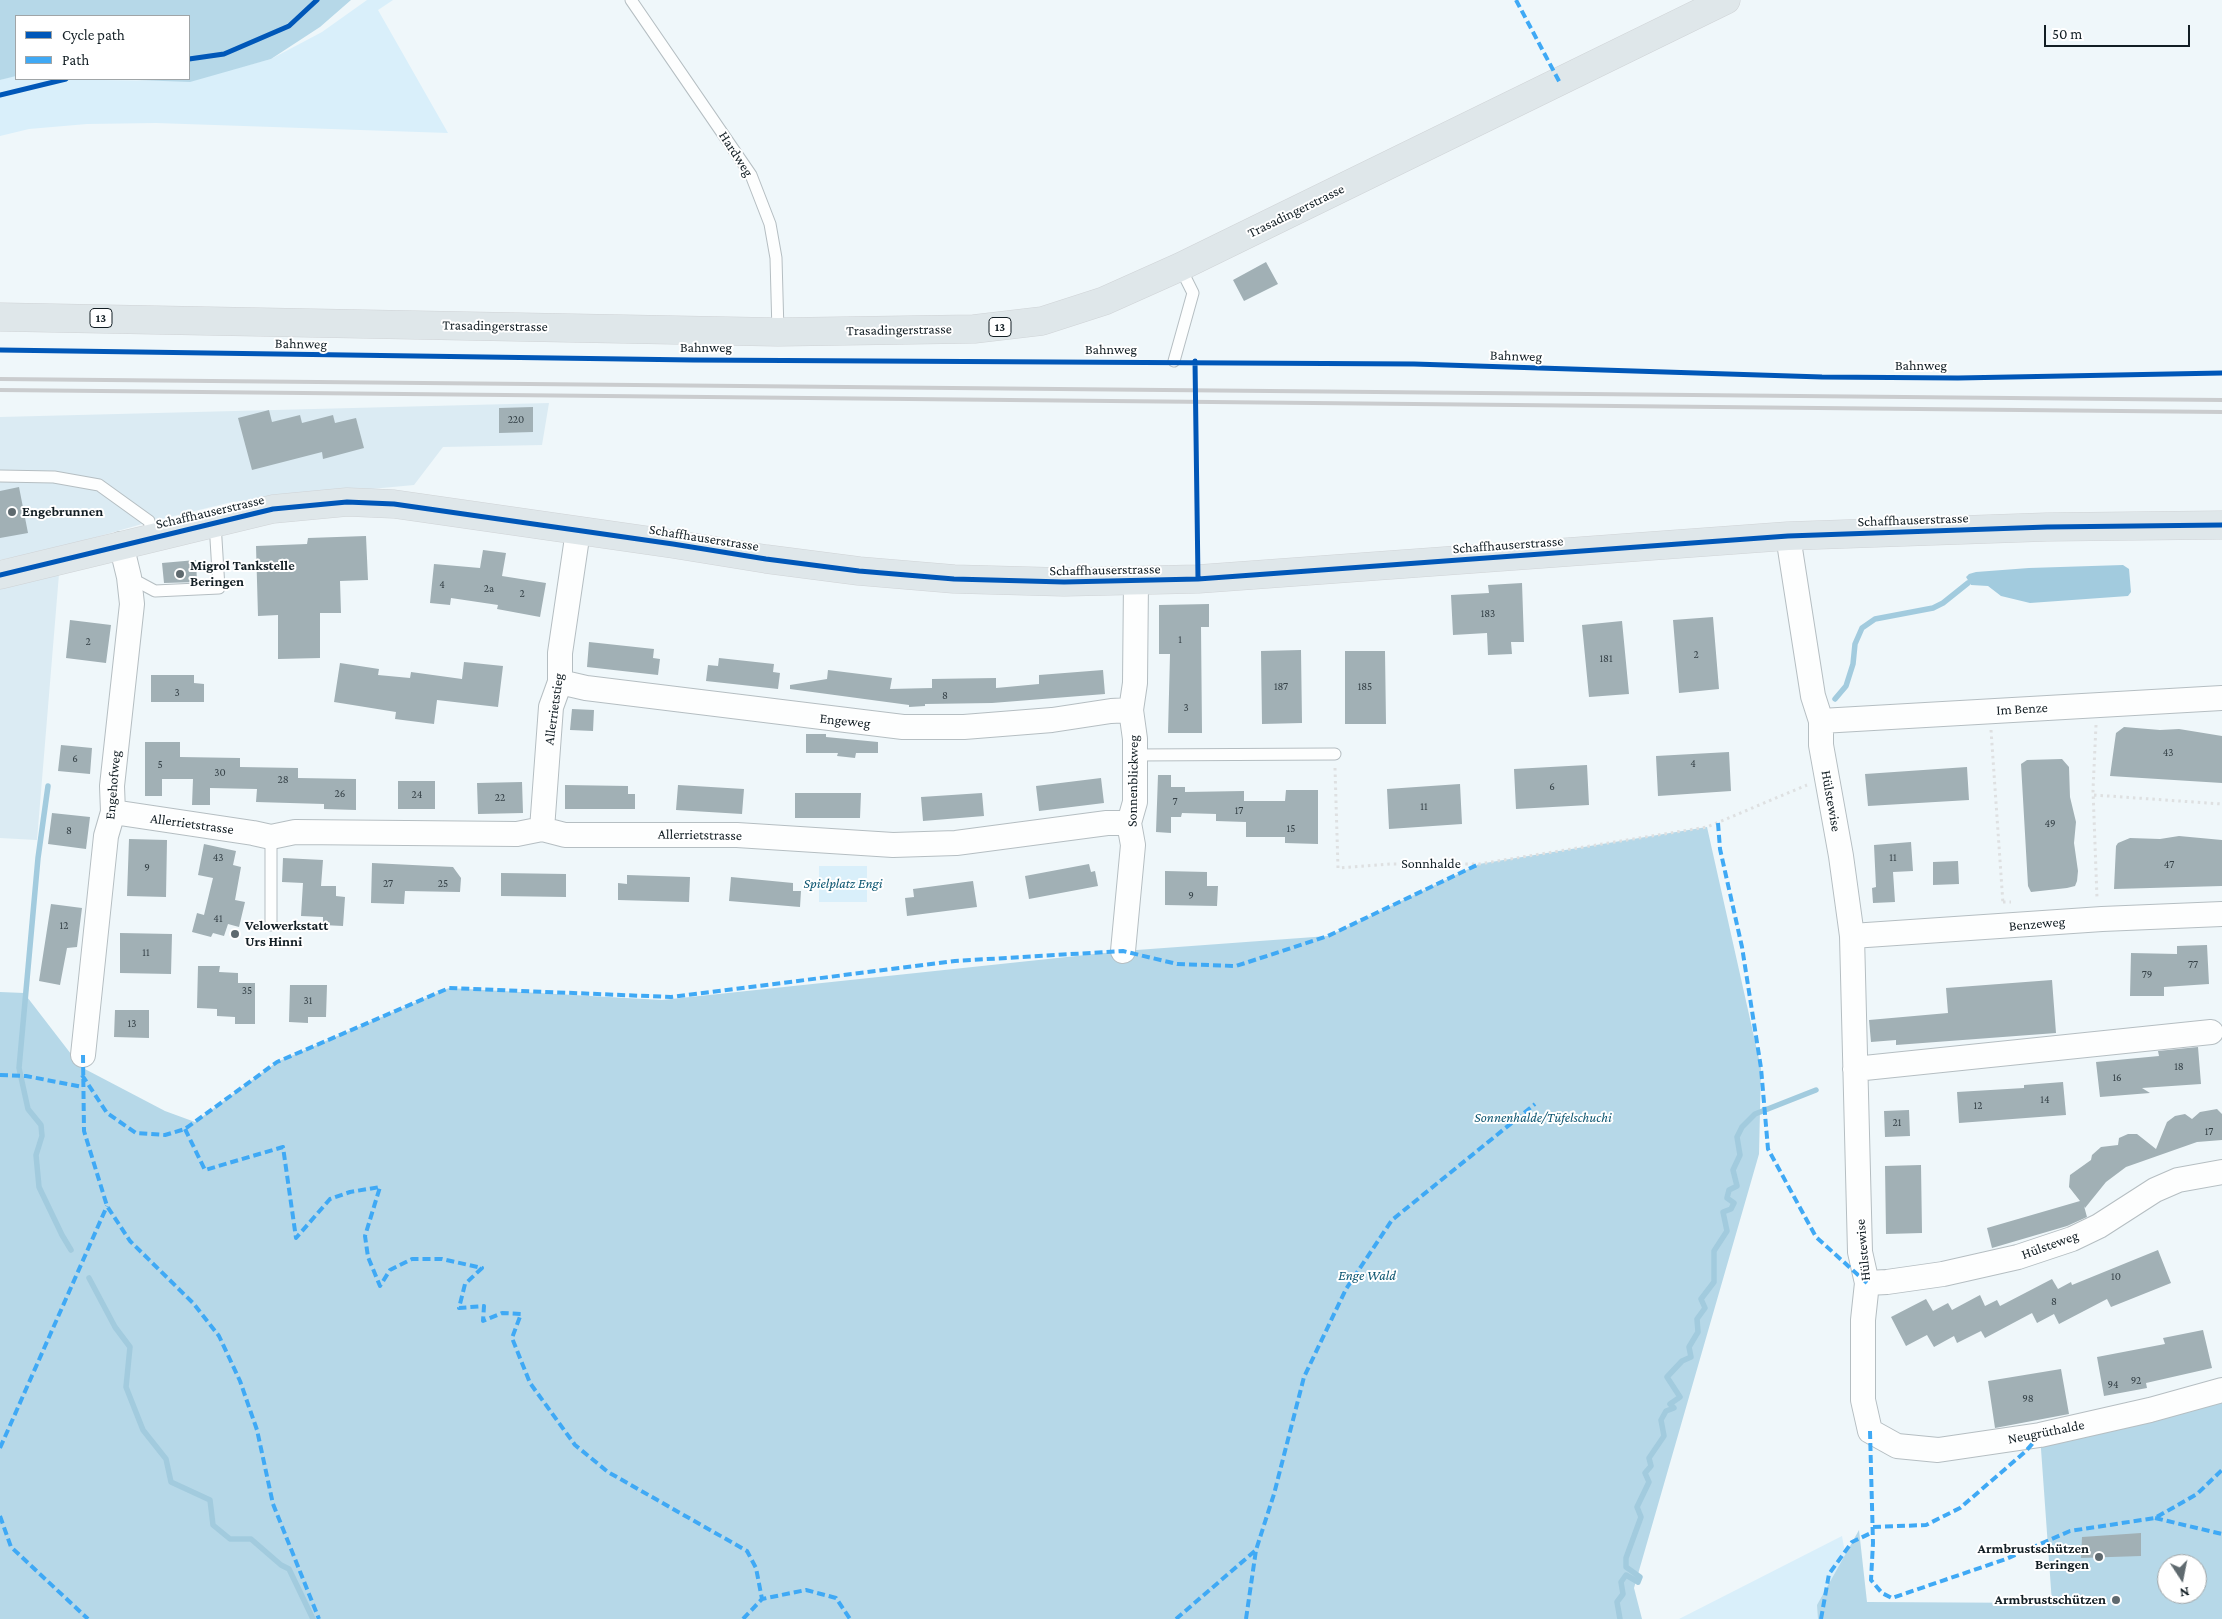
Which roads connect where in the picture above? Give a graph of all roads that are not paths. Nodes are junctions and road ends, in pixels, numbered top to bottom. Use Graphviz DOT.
graph roads {
  1 [pos="631,0"];
  2 [pos="1726,0"];
  3 [pos="1180,267"];
  4 [pos="0,317"];
  5 [pos="778,332"];
  6 [pos="1174,361"];
  7 [pos="0,476"];
  8 [pos="215,522"];
  9 [pos="2222,524"];
  10 [pos="578,530"];
  11 [pos="1788,536"];
  12 [pos="153,537"];
  13 [pos="121,544"];
  14 [pos="0,575"];
  15 [pos="130,577"];
  16 [pos="1136,581"];
  17 [pos="560,682"];
  18 [pos="2222,698"];
  19 [pos="1132,710"];
  20 [pos="1821,721"];
  21 [pos="1335,754"];
  22 [pos="1135,755"];
  23 [pos="113,812"];
  24 [pos="1130,823"];
  25 [pos="542,829"];
  26 [pos="271,837"];
  27 [pos="2222,914"];
  28 [pos="271,925"];
  29 [pos="1852,936"];
  30 [pos="1123,951"];
  31 [pos="2212,1032"];
  32 [pos="83,1055"];
  33 [pos="1855,1069"];
  34 [pos="2222,1172"];
  35 [pos="1867,1283"];
  36 [pos="2222,1390"];
  37 [pos="1870,1430"];
  1 -- 5 [label="lane, Hardweg"];
  2 -- 3 [label="main road, Trasadingerstrasse / 13"];
  3 -- 5 [label="main road, Trasadingerstrasse / 13"];
  3 -- 6 [label="lane"];
  4 -- 5 [label="main road, Trasadingerstrasse / 13"];
  7 -- 12 [label="lane"];
  8 -- 10 [label="main road, Schaffhauserstrasse"];
  8 -- 12 [label="main road, Schaffhauserstrasse"];
  8 -- 15 [label="lane"];
  9 -- 11 [label="main road, Schaffhauserstrasse"];
  10 -- 16 [label="main road, Schaffhauserstrasse"];
  10 -- 17 [label="street, Allerrietstieg"];
  11 -- 16 [label="main road, Schaffhauserstrasse"];
  11 -- 20 [label="street, Hülstewise"];
  12 -- 13 [label="main road, Schaffhauserstrasse"];
  13 -- 14 [label="main road, Schaffhauserstrasse"];
  13 -- 15 [label="street, Engehofweg"];
  15 -- 23 [label="street, Engehofweg"];
  16 -- 19 [label="street, Sonnenblickweg"];
  17 -- 19 [label="street, Engeweg"];
  17 -- 25 [label="street, Allerrietstieg"];
  18 -- 20 [label="street, Im Benze"];
  19 -- 22 [label="street, Sonnenblickweg"];
  20 -- 29 [label="street, Hülstewise"];
  21 -- 22 [label="lane"];
  22 -- 24 [label="street, Sonnenblickweg"];
  23 -- 26 [label="street, Allerrietstrasse"];
  23 -- 32 [label="street, Engehofweg"];
  24 -- 25 [label="street, Allerrietstrasse"];
  24 -- 30 [label="street, Sonnenblickweg"];
  25 -- 26 [label="street, Allerrietstrasse"];
  26 -- 28 [label="lane"];
  27 -- 29 [label="street, Benzeweg"];
  29 -- 33 [label="street, Hülstewise"];
  31 -- 33 [label="street"];
  33 -- 35 [label="street, Hülstewise"];
  34 -- 35 [label="street, Hülsteweg"];
  35 -- 37 [label="street, Hülstewise"];
  36 -- 37 [label="street, Neugrüthalde"];
}
